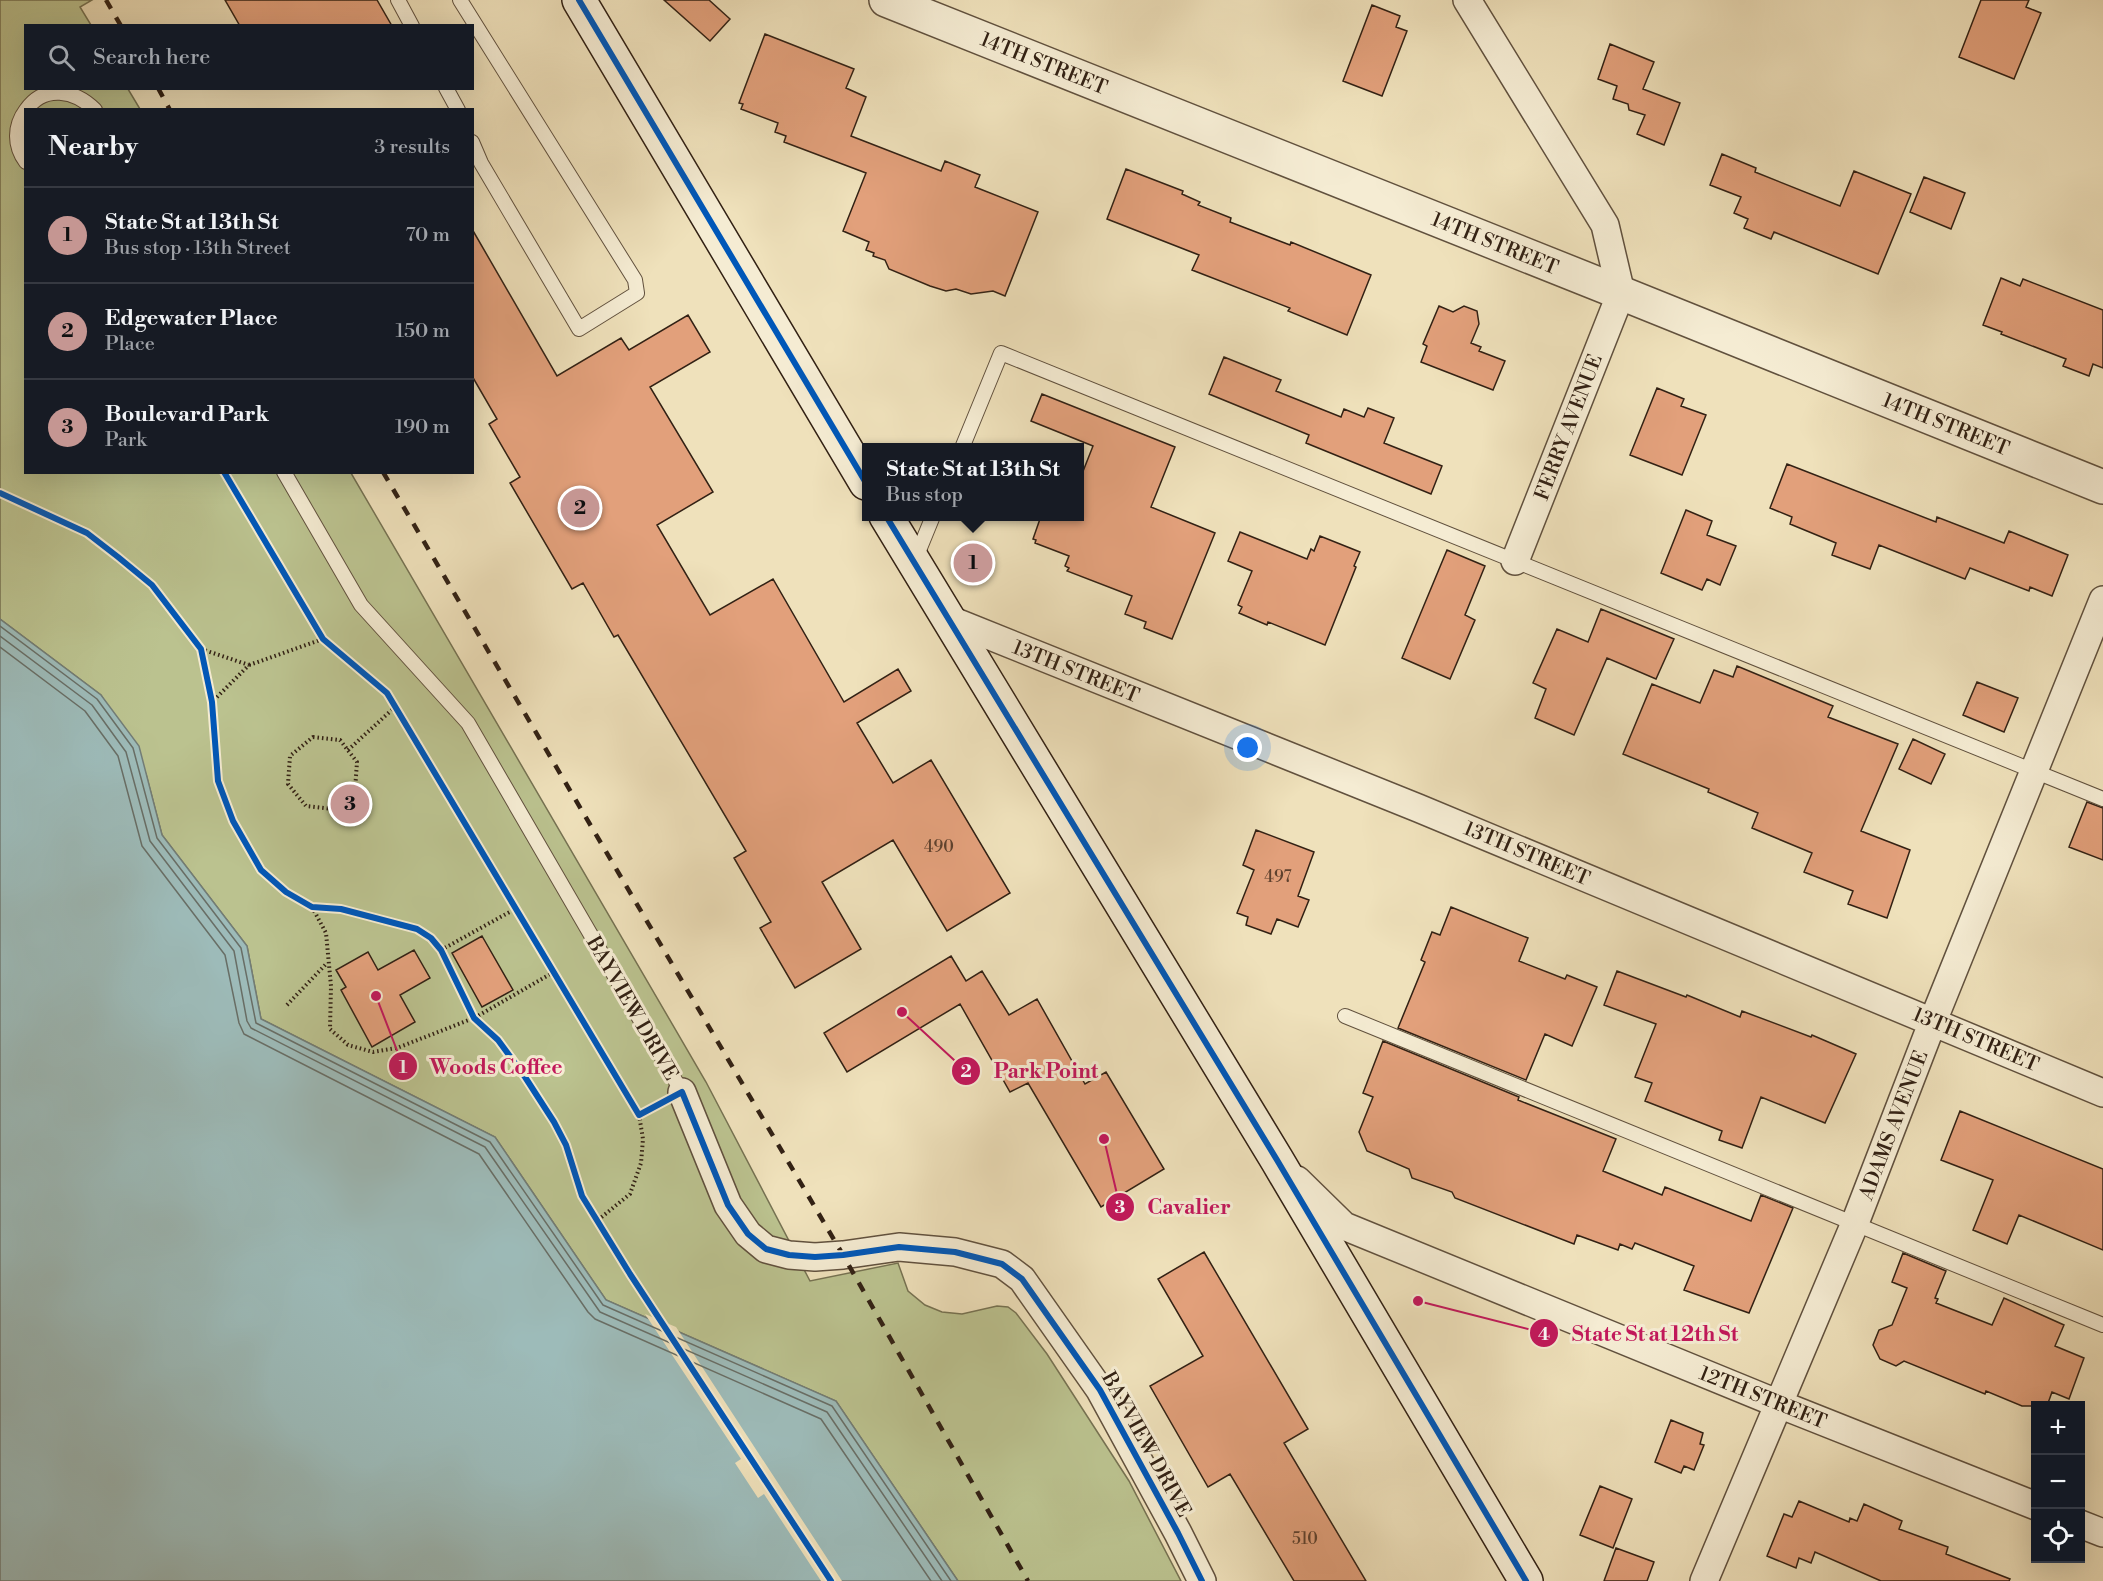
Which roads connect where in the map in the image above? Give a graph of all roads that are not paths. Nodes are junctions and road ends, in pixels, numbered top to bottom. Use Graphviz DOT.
graph roads {
  1 [pos="398,0"];
  2 [pos="460,0"];
  3 [pos="579,0"];
  4 [pos="886,0"];
  5 [pos="1467,0"];
  6 [pos="411,24"];
  7 [pos="447,90"];
  8 [pos="28,108"];
  9 [pos="93,108"];
  10 [pos="457,108"];
  11 [pos="24,113"];
  12 [pos="474,147"];
  13 [pos="24,158"];
  14 [pos="1621,293"];
  15 [pos="964,443"];
  16 [pos="285,474"];
  17 [pos="862,475"];
  18 [pos="2103,487"];
  19 [pos="889,521"];
  20 [pos="931,521"];
  21 [pos="1515,561"];
  22 [pos="914,562"];
  23 [pos="2103,600"];
  24 [pos="948,619"];
  25 [pos="2034,772"];
  26 [pos="2103,800"];
  27 [pos="1345,1017"];
  28 [pos="1933,1022"];
  29 [pos="682,1092"];
  30 [pos="2103,1093"];
  31 [pos="1277,1160"];
  32 [pos="1855,1223"];
  33 [pos="2103,1325"];
  34 [pos="1779,1404"];
  35 [pos="2031,1504"];
  36 [pos="2085,1526"];
  37 [pos="2103,1533"];
  38 [pos="1202,1581"];
  39 [pos="1526,1581"];
  40 [pos="1704,1581"];
  1 -- 6 [label="lane"];
  2 -- 12 [label="lane"];
  3 -- 17 [label="main road"];
  4 -- 14 [label="main road, 14TH STREET"];
  5 -- 14 [label="street"];
  7 -- 10 [label="lane"];
  8 -- 9 [label="lane"];
  11 -- 13 [label="lane"];
  14 -- 18 [label="main road, 14TH STREET"];
  14 -- 21 [label="street, FERRY AVENUE"];
  15 -- 21 [label="lane"];
  16 -- 29 [label="lane, BAYVIEW DRIVE"];
  19 -- 22 [label="main road"];
  20 -- 22 [label="lane"];
  21 -- 25 [label="lane"];
  22 -- 24 [label="main road"];
  23 -- 25 [label="street, ADAMS AVENUE"];
  24 -- 28 [label="street, 13TH STREET"];
  24 -- 31 [label="main road"];
  25 -- 26 [label="lane"];
  25 -- 28 [label="street, ADAMS AVENUE"];
  27 -- 32 [label="lane"];
  28 -- 30 [label="street, 13TH STREET"];
  28 -- 32 [label="street, ADAMS AVENUE"];
  29 -- 38 [label="street, BAYVIEW DRIVE"];
  31 -- 34 [label="street, 12TH STREET"];
  31 -- 39 [label="main road"];
  32 -- 33 [label="lane"];
  32 -- 34 [label="street, ADAMS AVENUE"];
  34 -- 35 [label="street, 12TH STREET"];
  34 -- 40 [label="street, ADAMS AVENUE"];
  36 -- 37 [label="street"];
}
